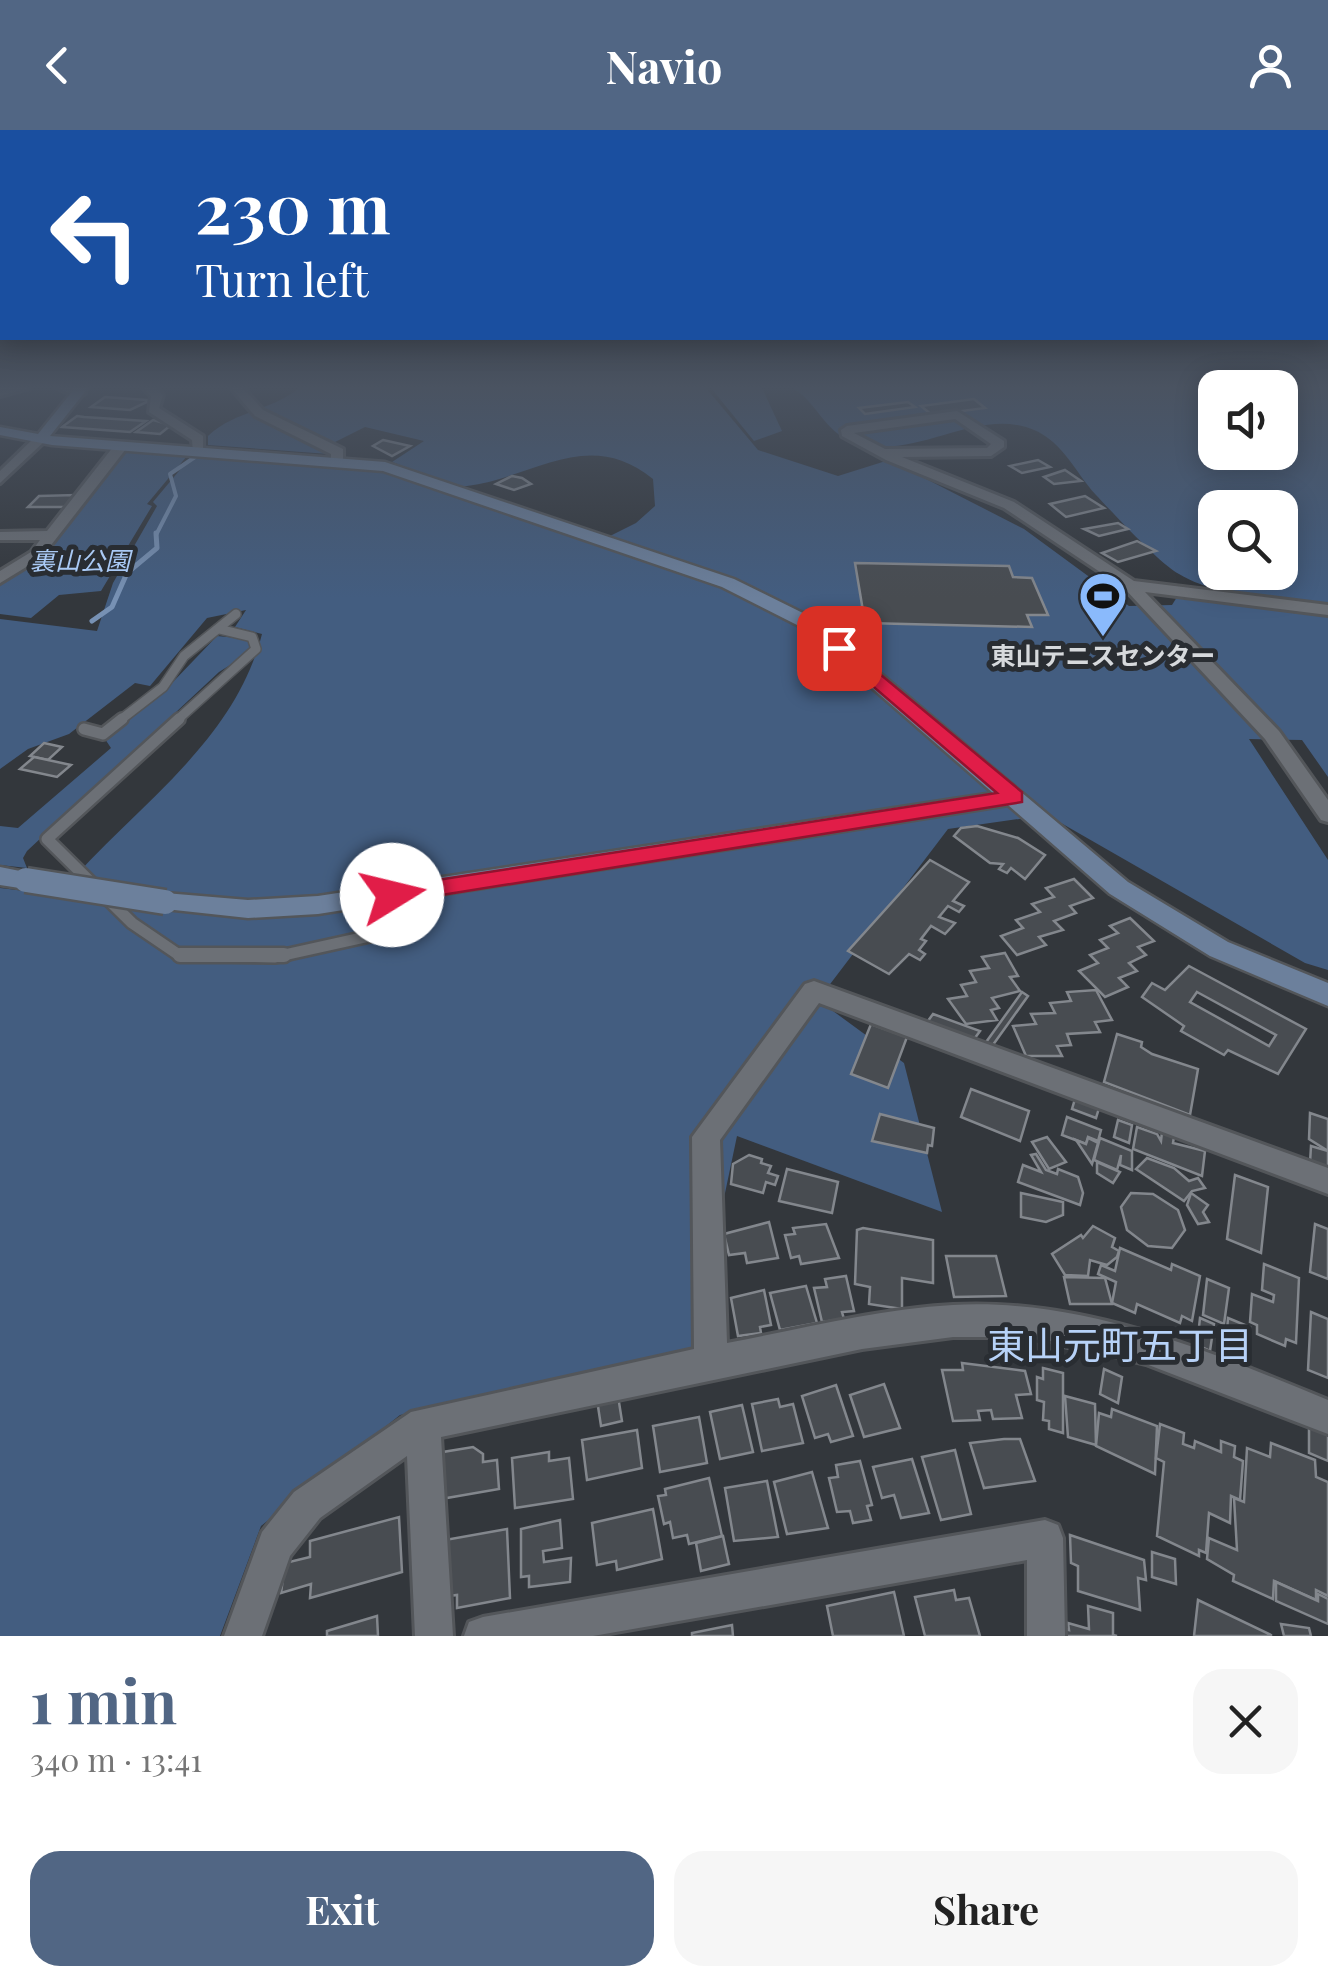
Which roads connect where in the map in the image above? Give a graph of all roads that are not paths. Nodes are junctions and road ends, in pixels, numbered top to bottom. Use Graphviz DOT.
graph roads {
  1 [pos="21,458"];
  2 [pos="111,458"];
  3 [pos="312,458"];
  4 [pos="897,458"];
  5 [pos="336,460"];
  6 [pos="0,479"];
  7 [pos="0,536"];
  8 [pos="52,536"];
  9 [pos="0,578"];
  10 [pos="1130,585"];
  11 [pos="1328,610"];
  12 [pos="236,614"];
  13 [pos="220,629"];
  14 [pos="84,729"];
  15 [pos="1014,797"];
  16 [pos="1328,815"];
  17 [pos="13,878"];
  18 [pos="392,895"];
  19 [pos="1328,995"];
  20 [pos="1328,1181"];
  21 [pos="712,1362"];
  22 [pos="1328,1417"];
  23 [pos="423,1424"];
  24 [pos="243,1636"];
  25 [pos="434,1636"];
  26 [pos="482,1636"];
  27 [pos="1046,1636"];
  1 -- 6 [label="street"];
  2 -- 8 [label="street"];
  3 -- 5 [label="street"];
  4 -- 10 [label="street"];
  5 -- 15 [label="street"];
  7 -- 8 [label="street"];
  8 -- 9 [label="street"];
  10 -- 11 [label="street"];
  10 -- 16 [label="street"];
  12 -- 13 [label="lane"];
  13 -- 14 [label="lane"];
  13 -- 18 [label="lane"];
  15 -- 18 [label="street"];
  15 -- 19 [label="street"];
  17 -- 18 [label="street, bridge"];
  20 -- 21 [label="street"];
  21 -- 22 [label="street"];
  21 -- 23 [label="street"];
  23 -- 24 [label="street"];
  23 -- 25 [label="street"];
  26 -- 27 [label="street"];
}
